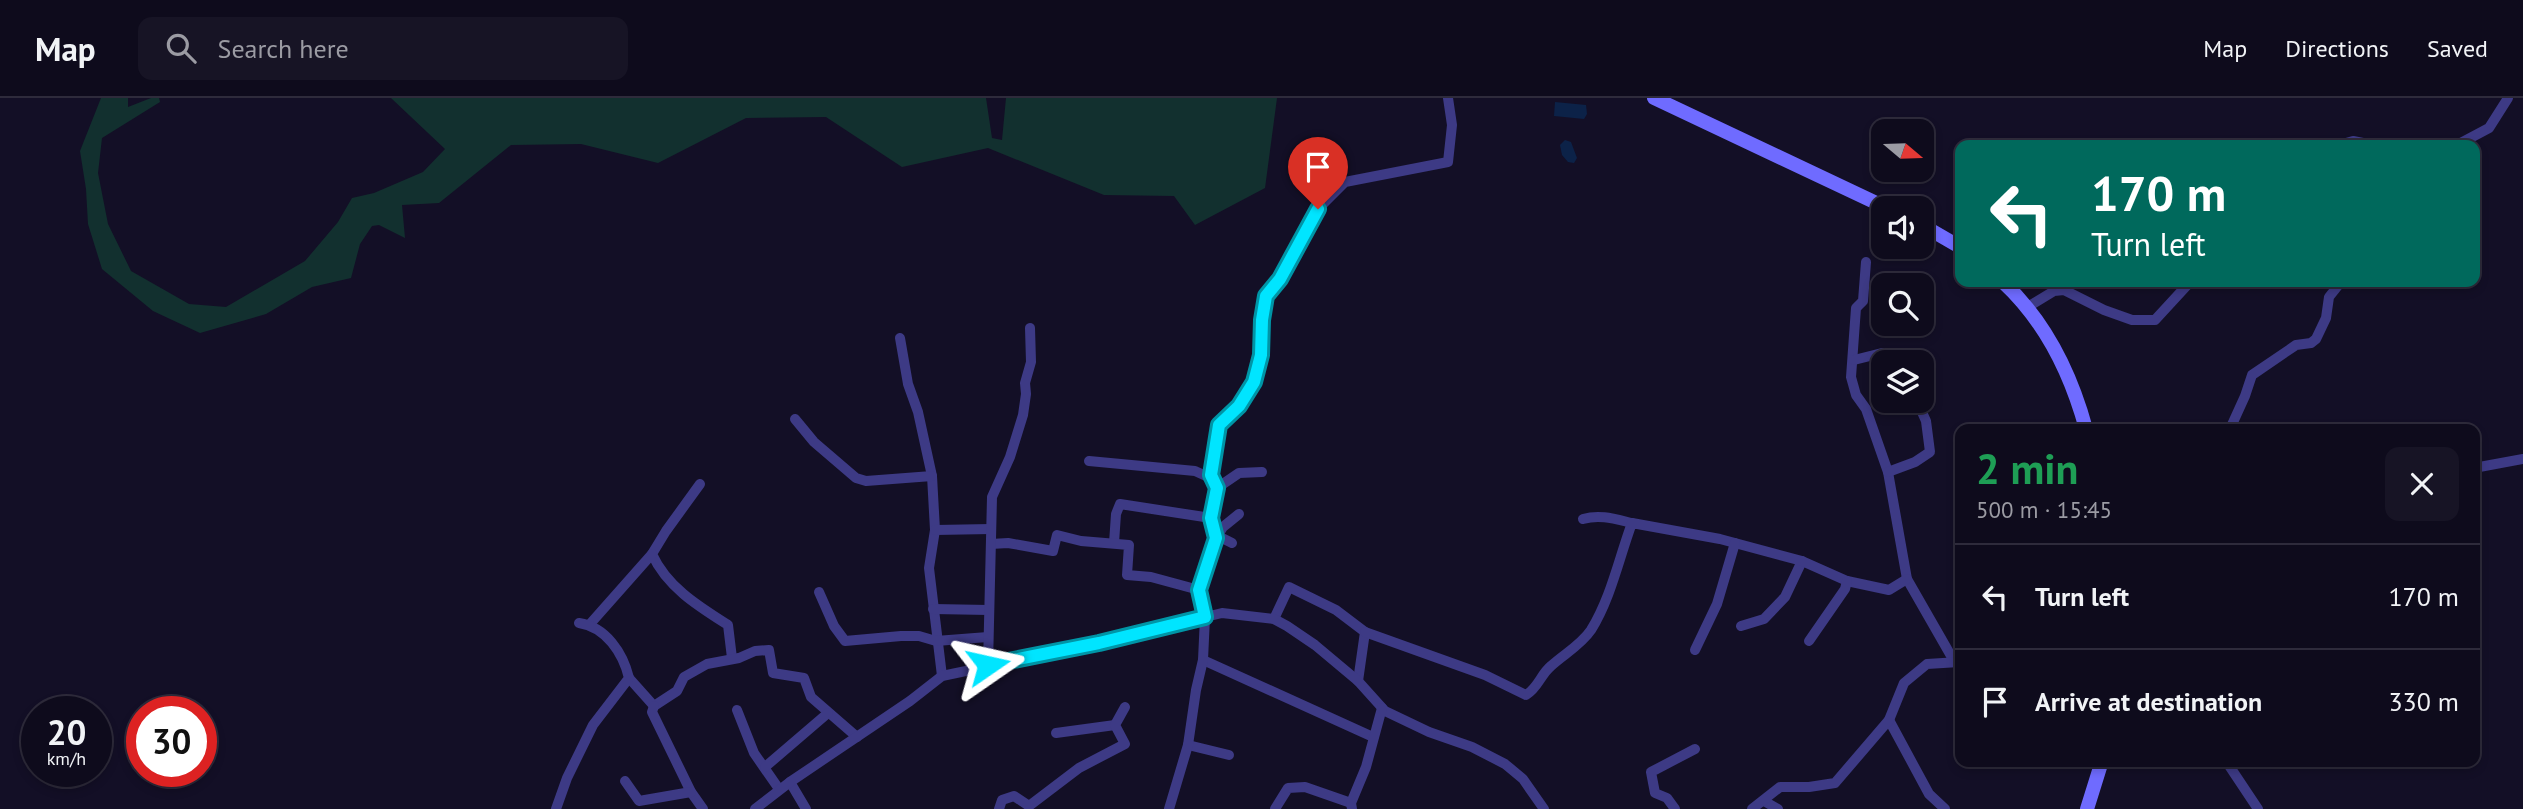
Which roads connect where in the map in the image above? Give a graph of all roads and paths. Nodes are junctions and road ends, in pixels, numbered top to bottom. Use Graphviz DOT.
graph roads {
  1 [pos="1448,98"];
  2 [pos="1654,98"];
  3 [pos="2508,98"];
  4 [pos="2466,140"];
  5 [pos="1871,201"];
  6 [pos="1934,232"];
  7 [pos="1955,244"];
  8 [pos="1866,262"];
  9 [pos="2007,287"];
  10 [pos="2185,287"];
  11 [pos="2337,287"];
  12 [pos="2026,308"];
  13 [pos="1030,328"];
  14 [pos="900,338"];
  15 [pos="1871,356"];
  16 [pos="1854,360"];
  17 [pos="1922,413"];
  18 [pos="795,419"];
  19 [pos="2084,424"];
  20 [pos="2232,424"];
  21 [pos="2523,459"];
  22 [pos="1089,461"];
  23 [pos="2480,467"];
  24 [pos="1262,472"];
  25 [pos="1888,472"];
  26 [pos="1211,475"];
  27 [pos="932,476"];
  28 [pos="700,484"];
  29 [pos="1217,488"];
  30 [pos="1239,514"];
  31 [pos="1211,518"];
  32 [pos="1583,519"];
  33 [pos="1632,523"];
  34 [pos="991,529"];
  35 [pos="935,530"];
  36 [pos="1216,538"];
  37 [pos="1114,543"];
  38 [pos="1233,543"];
  39 [pos="1735,543"];
  40 [pos="991,544"];
  41 [pos="652,554"];
  42 [pos="1802,561"];
  43 [pos="1907,579"];
  44 [pos="1847,581"];
  45 [pos="1199,590"];
  46 [pos="818,592"];
  47 [pos="933,609"];
  48 [pos="989,610"];
  49 [pos="1205,617"];
  50 [pos="1274,619"];
  51 [pos="579,623"];
  52 [pos="590,624"];
  53 [pos="1741,626"];
  54 [pos="1365,632"];
  55 [pos="988,637"];
  56 [pos="936,640"];
  57 [pos="1809,640"];
  58 [pos="1695,650"];
  59 [pos="732,658"];
  60 [pos="1955,659"];
  61 [pos="1203,660"];
  62 [pos="1955,662"];
  63 [pos="988,665"];
  64 [pos="942,676"];
  65 [pos="629,678"];
  66 [pos="1358,681"];
  67 [pos="654,706"];
  68 [pos="1125,708"];
  69 [pos="1382,708"];
  70 [pos="737,710"];
  71 [pos="828,713"];
  72 [pos="1889,720"];
  73 [pos="1115,725"];
  74 [pos="1056,733"];
  75 [pos="857,737"];
  76 [pos="1373,737"];
  77 [pos="1188,745"];
  78 [pos="1695,749"];
  79 [pos="1229,755"];
  80 [pos="2100,767"];
  81 [pos="2230,767"];
  82 [pos="765,768"];
  83 [pos="625,781"];
  84 [pos="790,782"];
  85 [pos="779,789"];
  86 [pos="691,792"];
  87 [pos="1765,801"];
  88 [pos="1352,806"];
  89 [pos="1030,808"];
  90 [pos="556,809"];
  91 [pos="703,809"];
  92 [pos="755,809"];
  93 [pos="806,809"];
  94 [pos="999,809"];
  95 [pos="1170,809"];
  96 [pos="1275,809"];
  97 [pos="1544,809"];
  98 [pos="1675,809"];
  99 [pos="1752,809"];
  100 [pos="1778,809"];
  101 [pos="1945,809"];
  102 [pos="2087,809"];
  103 [pos="2258,809"];
  1 -- 26 [label="street"];
  2 -- 5 [label="main road"];
  3 -- 4 [label="street"];
  6 -- 7 [label="main road"];
  8 -- 16 [label="street"];
  9 -- 12 [label="main road"];
  10 -- 12 [label="street"];
  11 -- 20 [label="street"];
  12 -- 19 [label="main road"];
  13 -- 34 [label="street"];
  14 -- 27 [label="street"];
  15 -- 16 [label="street"];
  16 -- 25 [label="street"];
  17 -- 25 [label="street"];
  18 -- 27 [label="street"];
  21 -- 23 [label="street"];
  22 -- 26 [label="street"];
  24 -- 29 [label="street"];
  25 -- 43 [label="street"];
  26 -- 29 [label="street"];
  27 -- 35 [label="street"];
  28 -- 41 [label="street"];
  29 -- 31 [label="street"];
  30 -- 36 [label="street"];
  31 -- 36 [label="street"];
  31 -- 37 [label="street"];
  32 -- 33 [label="street"];
  33 -- 39 [label="street"];
  33 -- 54 [label="street"];
  34 -- 35 [label="street"];
  34 -- 40 [label="street"];
  35 -- 47 [label="street"];
  36 -- 38 [label="street"];
  36 -- 45 [label="street"];
  37 -- 40 [label="street"];
  37 -- 45 [label="street"];
  39 -- 42 [label="street"];
  39 -- 58 [label="street"];
  40 -- 48 [label="street"];
  41 -- 52 [label="street"];
  41 -- 59 [label="street"];
  42 -- 44 [label="street"];
  42 -- 53 [label="street"];
  43 -- 44 [label="street"];
  43 -- 60 [label="street"];
  44 -- 57 [label="street"];
  45 -- 49 [label="street"];
  46 -- 56 [label="street"];
  47 -- 48 [label="street"];
  47 -- 56 [label="street"];
  48 -- 55 [label="street"];
  49 -- 50 [label="street"];
  49 -- 61 [label="street"];
  49 -- 63 [label="street"];
  50 -- 54 [label="street"];
  50 -- 66 [label="street"];
  51 -- 52 [label="street"];
  52 -- 65 [label="street"];
  54 -- 66 [label="street"];
  55 -- 56 [label="street"];
  55 -- 63 [label="street"];
  56 -- 64 [label="street"];
  59 -- 67 [label="street"];
  59 -- 71 [label="street"];
  61 -- 76 [label="street"];
  61 -- 77 [label="street"];
  62 -- 72 [label="street"];
  63 -- 64 [label="street"];
  64 -- 75 [label="street"];
  65 -- 67 [label="street"];
  65 -- 90 [label="street"];
  66 -- 69 [label="street"];
  67 -- 86 [label="street"];
  68 -- 73 [label="street"];
  69 -- 76 [label="street"];
  69 -- 97 [label="street"];
  70 -- 82 [label="street"];
  71 -- 75 [label="street"];
  71 -- 82 [label="street"];
  72 -- 87 [label="street"];
  72 -- 101 [label="street"];
  73 -- 74 [label="street"];
  73 -- 89 [label="street"];
  75 -- 84 [label="street"];
  76 -- 88 [label="street"];
  77 -- 79 [label="street"];
  77 -- 95 [label="street"];
  78 -- 98 [label="street"];
  80 -- 102 [label="main road"];
  81 -- 103 [label="street"];
  82 -- 85 [label="street"];
  83 -- 86 [label="street"];
  84 -- 85 [label="street"];
  84 -- 93 [label="street"];
  85 -- 92 [label="street"];
  86 -- 91 [label="street"];
  87 -- 99 [label="street"];
  87 -- 100 [label="street"];
  88 -- 96 [label="street"];
  89 -- 94 [label="street"];
}
